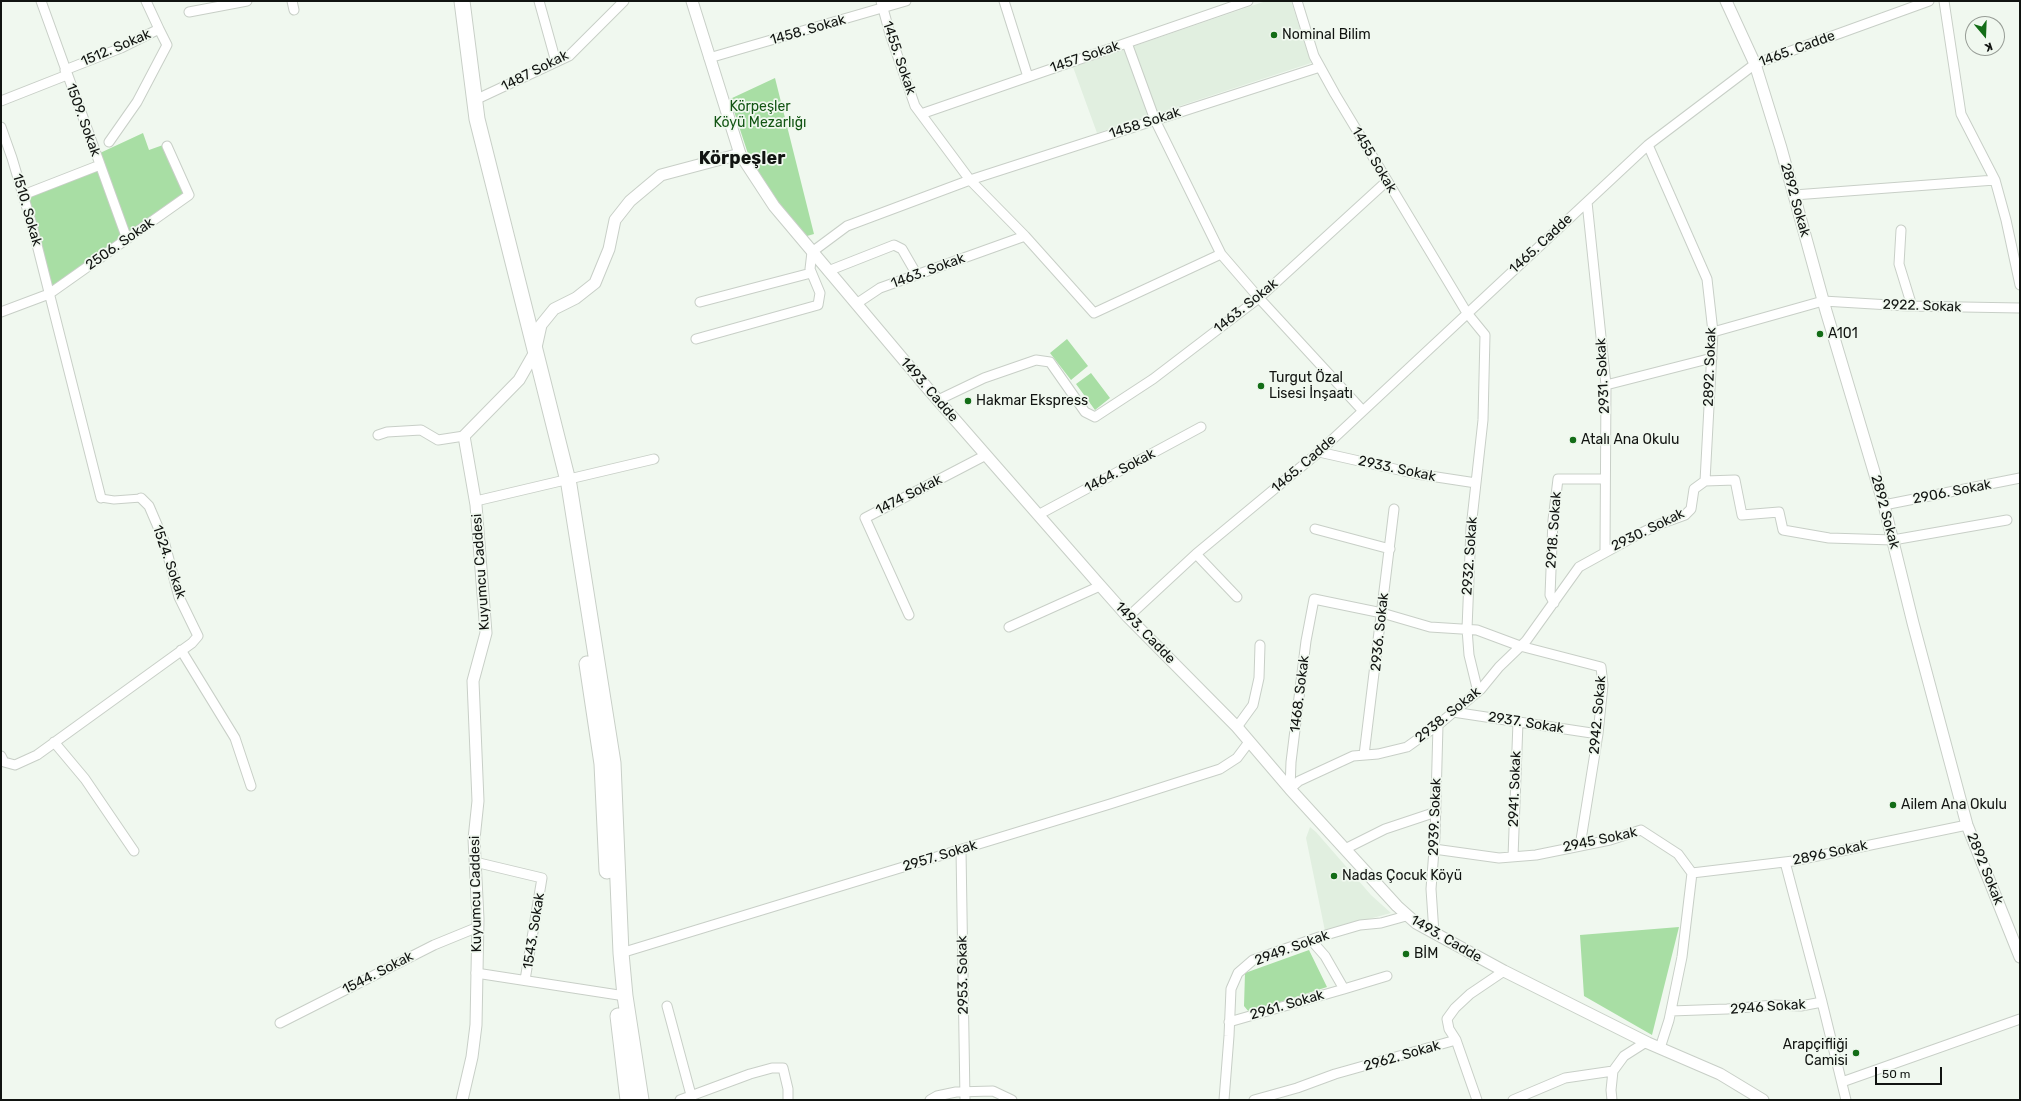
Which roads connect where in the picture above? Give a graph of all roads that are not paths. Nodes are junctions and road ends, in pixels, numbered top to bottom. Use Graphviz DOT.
graph roads {
  1 [pos="41,1"];
  2 [pos="146,1"];
  3 [pos="247,1"];
  4 [pos="292,1"];
  5 [pos="455,1"];
  6 [pos="462,1"];
  7 [pos="539,1"];
  8 [pos="624,1"];
  9 [pos="692,1"];
  10 [pos="906,1"];
  11 [pos="1004,1"];
  12 [pos="1248,1"];
  13 [pos="1297,1"];
  14 [pos="1726,1"];
  15 [pos="1929,1"];
  16 [pos="1944,1"];
  17 [pos="882,5"];
  18 [pos="294,10"];
  19 [pos="189,12"];
  20 [pos="160,29"];
  21 [pos="1127,43"];
  22 [pos="709,58"];
  23 [pos="556,62"];
  24 [pos="1755,64"];
  25 [pos="1320,67"];
  26 [pos="66,73"];
  27 [pos="1028,77"];
  28 [pos="475,100"];
  29 [pos="1,101"];
  30 [pos="921,114"];
  31 [pos="1155,120"];
  32 [pos="1,127"];
  33 [pos="110,142"];
  34 [pos="1648,145"];
  35 [pos="167,146"];
  36 [pos="740,154"];
  37 [pos="100,165"];
  38 [pos="970,180"];
  39 [pos="1995,180"];
  40 [pos="1387,181"];
  41 [pos="23,195"];
  42 [pos="1794,195"];
  43 [pos="1587,202"];
  44 [pos="1901,230"];
  45 [pos="1025,236"];
  46 [pos="127,239"];
  47 [pos="812,252"];
  48 [pos="1221,254"];
  49 [pos="2017,255"];
  50 [pos="828,271"];
  51 [pos="812,274"];
  52 [pos="917,275"];
  53 [pos="2020,285"];
  54 [pos="49,294"];
  55 [pos="1259,298"];
  56 [pos="1823,301"];
  57 [pos="700,302"];
  58 [pos="856,304"];
  59 [pos="1906,306"];
  60 [pos="2020,308"];
  61 [pos="1,312"];
  62 [pos="1467,312"];
  63 [pos="1713,332"];
  64 [pos="696,339"];
  65 [pos="532,358"];
  66 [pos="1712,358"];
  67 [pos="1606,384"];
  68 [pos="938,400"];
  69 [pos="1363,411"];
  70 [pos="1483,420"];
  71 [pos="1201,427"];
  72 [pos="378,435"];
  73 [pos="464,436"];
  74 [pos="1319,452"];
  75 [pos="986,455"];
  76 [pos="654,459"];
  77 [pos="2020,478"];
  78 [pos="1605,479"];
  79 [pos="565,481"];
  80 [pos="1705,481"];
  81 [pos="1476,483"];
  82 [pos="102,498"];
  83 [pos="141,498"];
  84 [pos="476,501"];
  85 [pos="1884,505"];
  86 [pos="1394,509"];
  87 [pos="1038,515"];
  88 [pos="2007,520"];
  89 [pos="1315,529"];
  90 [pos="1892,540"];
  91 [pos="1390,549"];
  92 [pos="1605,551"];
  93 [pos="1196,554"];
  94 [pos="1100,586"];
  95 [pos="1237,597"];
  96 [pos="1554,603"];
  97 [pos="1382,613"];
  98 [pos="909,615"];
  99 [pos="1128,617"];
  100 [pos="1009,627"];
  101 [pos="1467,629"];
  102 [pos="1260,645"];
  103 [pos="1520,646"];
  104 [pos="181,650"];
  105 [pos="1478,692"];
  106 [pos="1453,712"];
  107 [pos="1518,722"];
  108 [pos="1438,726"];
  109 [pos="1237,727"];
  110 [pos="1598,734"];
  111 [pos="54,742"];
  112 [pos="1249,742"];
  113 [pos="1364,755"];
  114 [pos="1,756"];
  115 [pos="251,786"];
  116 [pos="1290,789"];
  117 [pos="1436,812"];
  118 [pos="1967,825"];
  119 [pos="1580,846"];
  120 [pos="1434,848"];
  121 [pos="961,850"];
  122 [pos="1345,850"];
  123 [pos="134,851"];
  124 [pos="1513,857"];
  125 [pos="475,862"];
  126 [pos="1785,862"];
  127 [pos="1692,873"];
  128 [pos="1406,916"];
  129 [pos="478,927"];
  130 [pos="1434,933"];
  131 [pos="1311,940"];
  132 [pos="621,953"];
  133 [pos="2020,955"];
  134 [pos="1504,971"];
  135 [pos="476,973"];
  136 [pos="1387,976"];
  137 [pos="525,980"];
  138 [pos="1344,989"];
  139 [pos="620,996"];
  140 [pos="1822,1002"];
  141 [pos="667,1006"];
  142 [pos="1671,1011"];
  143 [pos="2020,1019"];
  144 [pos="1229,1022"];
  145 [pos="280,1023"];
  146 [pos="1456,1040"];
  147 [pos="1646,1042"];
  148 [pos="1660,1048"];
  149 [pos="1613,1071"];
  150 [pos="1842,1082"];
  151 [pos="691,1095"];
  152 [pos="965,1096"];
  153 [pos="462,1100"];
  154 [pos="628,1100"];
  155 [pos="641,1100"];
  156 [pos="680,1100"];
  157 [pos="788,1100"];
  158 [pos="930,1100"];
  159 [pos="1012,1100"];
  160 [pos="1224,1100"];
  161 [pos="1254,1100"];
  162 [pos="1477,1100"];
  163 [pos="1513,1100"];
  164 [pos="1612,1100"];
  165 [pos="1763,1100"];
  166 [pos="1846,1100"];
  1 -- 26 [label="street, 1509. Sokak"];
  2 -- 20 [label="street, 1512. Sokak"];
  3 -- 19 [label="street"];
  4 -- 18 [label="street"];
  5 -- 65 [label="highway"];
  6 -- 28 [label="highway"];
  7 -- 23 [label="street"];
  8 -- 23 [label="street, 1487 Sokak"];
  9 -- 22 [label="street, 1493. Cadde"];
  10 -- 17 [label="street, 1458. Sokak"];
  11 -- 27 [label="street"];
  12 -- 21 [label="street, 1457 Sokak"];
  13 -- 25 [label="street, 1455 Sokak"];
  14 -- 24 [label="street, 2892 Sokak"];
  15 -- 24 [label="street, 1465. Cadde"];
  16 -- 39 [label="street"];
  17 -- 22 [label="street, 1458. Sokak"];
  17 -- 30 [label="street, 1455. Sokak"];
  20 -- 26 [label="street, 1512. Sokak"];
  20 -- 33 [label="street"];
  21 -- 27 [label="street, 1457 Sokak"];
  21 -- 31 [label="street"];
  22 -- 36 [label="street, 1493. Cadde"];
  23 -- 28 [label="street, 1487 Sokak"];
  24 -- 34 [label="street, 1465. Cadde"];
  24 -- 42 [label="street, 2892 Sokak"];
  25 -- 31 [label="street, 1458 Sokak"];
  25 -- 40 [label="street, 1455 Sokak"];
  26 -- 29 [label="street, 1512. Sokak"];
  26 -- 37 [label="street, 1509. Sokak"];
  27 -- 30 [label="street, 1457 Sokak"];
  28 -- 65 [label="highway"];
  30 -- 38 [label="street, 1455. Sokak"];
  31 -- 38 [label="street, 1458 Sokak"];
  31 -- 48 [label="street"];
  32 -- 41 [label="street, 1510. Sokak"];
  34 -- 43 [label="street, 1465. Cadde"];
  34 -- 63 [label="street, 2892. Sokak"];
  35 -- 46 [label="street, 2506. Sokak"];
  36 -- 47 [label="street, 1493. Cadde"];
  36 -- 65 [label="street"];
  37 -- 41 [label="street"];
  37 -- 46 [label="street, 1509. Sokak"];
  38 -- 45 [label="street, 1455. Sokak"];
  38 -- 47 [label="street, 1458 Sokak"];
  39 -- 42 [label="street"];
  39 -- 49 [label="street"];
  40 -- 55 [label="street, 1463. Sokak"];
  40 -- 62 [label="street, 1455 Sokak"];
  41 -- 54 [label="street, 1510. Sokak"];
  42 -- 56 [label="street, 2892 Sokak"];
  43 -- 62 [label="street, 1465. Cadde"];
  43 -- 67 [label="street, 2931. Sokak"];
  44 -- 59 [label="street"];
  45 -- 48 [label="street, 1455. Sokak"];
  45 -- 52 [label="street, 1463. Sokak"];
  46 -- 54 [label="street, 2506. Sokak"];
  47 -- 50 [label="street, 1493. Cadde"];
  47 -- 51 [label="street"];
  48 -- 55 [label="street"];
  49 -- 53 [label="street"];
  50 -- 52 [label="street"];
  50 -- 58 [label="street, 1493. Cadde"];
  51 -- 57 [label="street"];
  51 -- 64 [label="street"];
  52 -- 58 [label="street, 1463. Sokak"];
  54 -- 61 [label="street, 2506. Sokak"];
  54 -- 82 [label="street, 1524. Sokak"];
  55 -- 68 [label="street, 1463. Sokak"];
  55 -- 69 [label="street"];
  56 -- 59 [label="street, 2922. Sokak"];
  56 -- 63 [label="street, 2922. Sokak"];
  56 -- 85 [label="street, 2892 Sokak"];
  58 -- 68 [label="street, 1493. Cadde"];
  59 -- 60 [label="street, 2922. Sokak"];
  62 -- 69 [label="street, 1465. Cadde"];
  62 -- 70 [label="street, 1455 Sokak"];
  63 -- 66 [label="street, 2892. Sokak"];
  65 -- 73 [label="street"];
  65 -- 79 [label="highway"];
  66 -- 67 [label="street"];
  66 -- 80 [label="street, 2892. Sokak"];
  67 -- 78 [label="street, 2931. Sokak"];
  68 -- 75 [label="street, 1493. Cadde"];
  69 -- 74 [label="street, 1465. Cadde"];
  70 -- 81 [label="street, 2932. Sokak"];
  71 -- 87 [label="street, 1464. Sokak"];
  72 -- 73 [label="street"];
  73 -- 84 [label="street, Kuyumcu Caddesi"];
  74 -- 81 [label="street, 2933. Sokak"];
  74 -- 93 [label="street, 1465. Cadde"];
  75 -- 87 [label="street, 1493. Cadde"];
  75 -- 98 [label="street, 1474 Sokak"];
  76 -- 79 [label="street"];
  77 -- 85 [label="street, 2906. Sokak"];
  78 -- 92 [label="street, 2931. Sokak"];
  78 -- 96 [label="street, 2918. Sokak"];
  79 -- 84 [label="street"];
  79 -- 132 [label="highway"];
  79 -- 139 [label="highway"];
  80 -- 90 [label="street"];
  80 -- 92 [label="street, 2930. Sokak"];
  81 -- 101 [label="street, 2932. Sokak"];
  82 -- 83 [label="street, 1524. Sokak"];
  83 -- 104 [label="street, 1524. Sokak"];
  84 -- 125 [label="street, Kuyumcu Caddesi"];
  85 -- 90 [label="street, 2892 Sokak"];
  86 -- 91 [label="street, 2936. Sokak"];
  87 -- 94 [label="street, 1493. Cadde"];
  88 -- 90 [label="street"];
  89 -- 91 [label="street"];
  90 -- 118 [label="street, 2892 Sokak"];
  91 -- 97 [label="street, 2936. Sokak"];
  92 -- 96 [label="street, 2930. Sokak"];
  93 -- 95 [label="street"];
  93 -- 99 [label="street, 1465. Cadde"];
  94 -- 99 [label="street, 1493. Cadde"];
  94 -- 100 [label="street"];
  96 -- 103 [label="street, 2938. Sokak"];
  97 -- 101 [label="street"];
  97 -- 113 [label="street, 2936. Sokak"];
  97 -- 116 [label="street, 1468. Sokak"];
  99 -- 109 [label="street, 1493. Cadde"];
  101 -- 103 [label="street"];
  101 -- 105 [label="street, 2932. Sokak"];
  102 -- 109 [label="street"];
  103 -- 105 [label="street, 2938. Sokak"];
  103 -- 110 [label="street, 2942. Sokak"];
  104 -- 111 [label="street, 1524. Sokak"];
  104 -- 115 [label="street"];
  105 -- 106 [label="street, 2938. Sokak"];
  106 -- 107 [label="street, 2937. Sokak"];
  106 -- 108 [label="street, 2938. Sokak"];
  107 -- 110 [label="street, 2937. Sokak"];
  107 -- 124 [label="street, 2941. Sokak"];
  108 -- 113 [label="street, 2938. Sokak"];
  108 -- 117 [label="street, 2939. Sokak"];
  109 -- 112 [label="street, 1493. Cadde"];
  110 -- 119 [label="street, 2942. Sokak"];
  111 -- 114 [label="street, 1524. Sokak"];
  111 -- 123 [label="street"];
  112 -- 116 [label="street, 1493. Cadde"];
  112 -- 121 [label="street, 2957. Sokak"];
  113 -- 116 [label="street, 2938. Sokak"];
  116 -- 122 [label="street, 1493. Cadde"];
  117 -- 120 [label="street, 2939. Sokak"];
  117 -- 122 [label="street"];
  118 -- 126 [label="street, 2896 Sokak"];
  118 -- 133 [label="street, 2892 Sokak"];
  119 -- 124 [label="street, 2945 Sokak"];
  119 -- 127 [label="street, 2945 Sokak"];
  120 -- 124 [label="street, 2945 Sokak"];
  120 -- 130 [label="street, 2939. Sokak"];
  121 -- 132 [label="street, 2957. Sokak"];
  121 -- 152 [label="street, 2953. Sokak"];
  122 -- 128 [label="street, 1493. Cadde"];
  125 -- 129 [label="street, Kuyumcu Caddesi"];
  125 -- 137 [label="street, 1543. Sokak"];
  126 -- 127 [label="street, 2896 Sokak"];
  126 -- 140 [label="street"];
  127 -- 142 [label="street"];
  128 -- 130 [label="street, 1493. Cadde"];
  128 -- 131 [label="street, 2949. Sokak"];
  129 -- 135 [label="street, Kuyumcu Caddesi"];
  129 -- 145 [label="street, 1544. Sokak"];
  130 -- 134 [label="street, 1493. Cadde"];
  131 -- 138 [label="street, 2961. Sokak"];
  131 -- 144 [label="street, 2949. Sokak"];
  132 -- 139 [label="highway"];
  134 -- 146 [label="street, 2962. Sokak"];
  134 -- 147 [label="street, 1493. Cadde"];
  135 -- 137 [label="street"];
  135 -- 153 [label="street, Kuyumcu Caddesi"];
  136 -- 138 [label="street, 2961. Sokak"];
  137 -- 139 [label="street"];
  138 -- 144 [label="street, 2961. Sokak"];
  139 -- 154 [label="highway"];
  139 -- 155 [label="highway"];
  140 -- 142 [label="street, 2946 Sokak"];
  140 -- 150 [label="street, 2946 Sokak"];
  141 -- 151 [label="street"];
  142 -- 148 [label="street"];
  143 -- 150 [label="street"];
  144 -- 160 [label="street, 2949. Sokak"];
  146 -- 161 [label="street, 2962. Sokak"];
  146 -- 162 [label="street"];
  147 -- 148 [label="street, 1493. Cadde"];
  147 -- 149 [label="street"];
  148 -- 165 [label="street, 1493. Cadde"];
  149 -- 163 [label="street"];
  149 -- 164 [label="street"];
  150 -- 166 [label="street, 2946 Sokak"];
  151 -- 156 [label="street"];
  151 -- 157 [label="street"];
  152 -- 158 [label="street"];
  152 -- 159 [label="street"];
}
